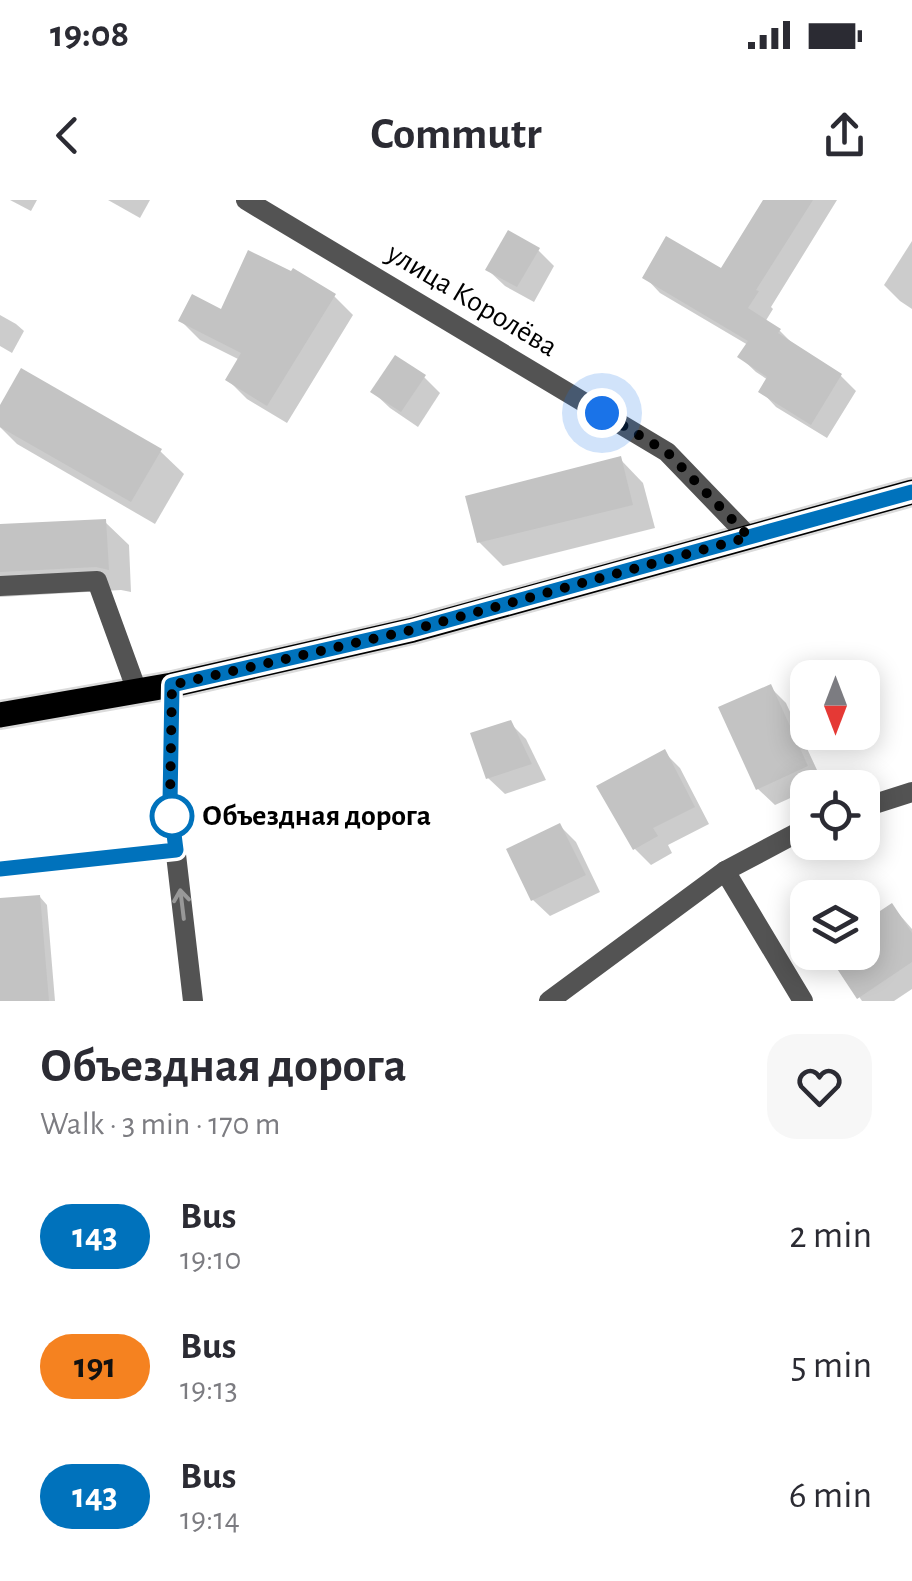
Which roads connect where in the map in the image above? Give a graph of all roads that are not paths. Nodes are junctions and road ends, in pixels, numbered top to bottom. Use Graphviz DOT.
graph roads {
  1 [pos="246,200"];
  2 [pos="912,492"];
  3 [pos="749,537"];
  4 [pos="0,586"];
  5 [pos="172,685"];
  6 [pos="137,691"];
  7 [pos="0,715"];
  8 [pos="912,792"];
  9 [pos="880,802"];
  10 [pos="790,837"];
  11 [pos="176,850"];
  12 [pos="0,869"];
  13 [pos="725,871"];
  14 [pos="193,1001"];
  15 [pos="549,1001"];
  16 [pos="803,1001"];
  1 -- 3 [label="street, улица Королёва"];
  2 -- 3 [label="main road"];
  3 -- 5 [label="main road"];
  4 -- 6 [label="street"];
  5 -- 6 [label="main road"];
  5 -- 11 [label="street"];
  6 -- 7 [label="main road"];
  8 -- 9 [label="street"];
  10 -- 13 [label="street"];
  11 -- 12 [label="street"];
  14 -- 11 [label="street, one-way"];
  13 -- 15 [label="street"];
  13 -- 16 [label="street"];
}
